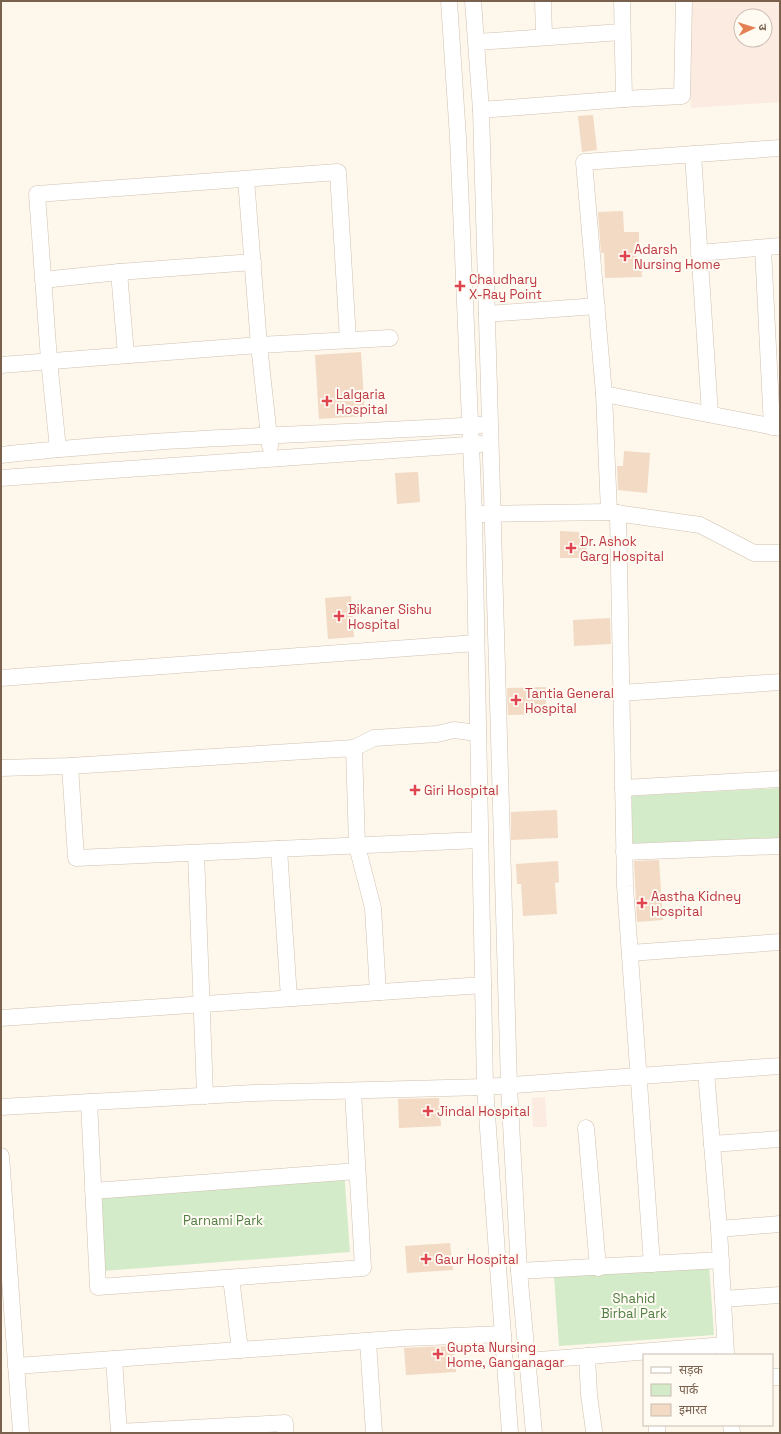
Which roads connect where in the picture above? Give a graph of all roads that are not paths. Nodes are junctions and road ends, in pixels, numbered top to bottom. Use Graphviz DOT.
graph roads {
  1 [pos="449,1"];
  2 [pos="473,1"];
  3 [pos="543,1"];
  4 [pos="622,1"];
  5 [pos="684,1"];
  6 [pos="622,32"];
  7 [pos="544,36"];
  8 [pos="477,42"];
  9 [pos="624,98"];
  10 [pos="482,110"];
  11 [pos="780,148"];
  12 [pos="693,154"];
  13 [pos="246,179"];
  14 [pos="780,246"];
  15 [pos="763,248"];
  16 [pos="699,253"];
  17 [pos="253,262"];
  18 [pos="119,272"];
  19 [pos="43,280"];
  20 [pos="596,306"];
  21 [pos="487,314"];
  22 [pos="390,338"];
  23 [pos="348,340"];
  24 [pos="259,345"];
  25 [pos="126,355"];
  26 [pos="49,360"];
  27 [pos="1,365"];
  28 [pos="604,394"];
  29 [pos="710,414"];
  30 [pos="491,424"];
  31 [pos="470,426"];
  32 [pos="776,427"];
  33 [pos="268,435"];
  34 [pos="491,443"];
  35 [pos="471,445"];
  36 [pos="58,449"];
  37 [pos="1,455"];
  38 [pos="272,458"];
  39 [pos="1,478"];
  40 [pos="614,512"];
  41 [pos="494,514"];
  42 [pos="474,515"];
  43 [pos="780,553"];
  44 [pos="476,642"];
  45 [pos="1,678"];
  46 [pos="780,682"];
  47 [pos="621,693"];
  48 [pos="478,733"];
  49 [pos="354,748"];
  50 [pos="70,766"];
  51 [pos="1,768"];
  52 [pos="780,779"];
  53 [pos="623,788"];
  54 [pos="480,840"];
  55 [pos="357,846"];
  56 [pos="780,846"];
  57 [pos="278,849"];
  58 [pos="624,852"];
  59 [pos="196,853"];
  60 [pos="780,942"];
  61 [pos="630,953"];
  62 [pos="483,985"];
  63 [pos="378,992"];
  64 [pos="289,998"];
  65 [pos="202,1004"];
  66 [pos="1,1018"];
  67 [pos="780,1066"];
  68 [pos="706,1072"];
  69 [pos="639,1076"];
  70 [pos="509,1086"];
  71 [pos="485,1087"];
  72 [pos="352,1091"];
  73 [pos="205,1096"];
  74 [pos="89,1102"];
  75 [pos="1,1107"];
  76 [pos="586,1128"];
  77 [pos="780,1139"];
  78 [pos="712,1144"];
  79 [pos="1,1156"];
  80 [pos="357,1171"];
  81 [pos="93,1191"];
  82 [pos="780,1224"];
  83 [pos="719,1229"];
  84 [pos="721,1260"];
  85 [pos="652,1264"];
  86 [pos="598,1268"];
  87 [pos="519,1271"];
  88 [pos="231,1278"];
  89 [pos="780,1295"];
  90 [pos="723,1299"];
  91 [pos="503,1334"];
  92 [pos="368,1341"];
  93 [pos="240,1350"];
  94 [pos="726,1350"];
  95 [pos="652,1353"];
  96 [pos="587,1356"];
  97 [pos="114,1359"];
  98 [pos="527,1361"];
  99 [pos="16,1366"];
  100 [pos="594,1431"];
  101 [pos="21,1433"];
  102 [pos="119,1433"];
  103 [pos="285,1433"];
  104 [pos="374,1433"];
  105 [pos="510,1433"];
  106 [pos="534,1433"];
  1 -- 31 [label="street"];
  2 -- 8 [label="street"];
  3 -- 7 [label="street"];
  4 -- 6 [label="street"];
  5 -- 9 [label="street"];
  6 -- 7 [label="street"];
  6 -- 9 [label="street"];
  7 -- 8 [label="street"];
  8 -- 10 [label="street"];
  9 -- 10 [label="street"];
  10 -- 21 [label="street"];
  11 -- 12 [label="street"];
  12 -- 16 [label="street"];
  12 -- 20 [label="street"];
  13 -- 17 [label="street"];
  13 -- 19 [label="street"];
  13 -- 23 [label="street"];
  14 -- 15 [label="street"];
  15 -- 16 [label="street"];
  15 -- 32 [label="street"];
  16 -- 29 [label="street"];
  17 -- 18 [label="street"];
  17 -- 24 [label="street"];
  18 -- 19 [label="street"];
  18 -- 25 [label="street"];
  19 -- 26 [label="street"];
  20 -- 21 [label="street"];
  20 -- 28 [label="street"];
  21 -- 30 [label="street"];
  22 -- 23 [label="street"];
  23 -- 24 [label="street"];
  24 -- 25 [label="street"];
  24 -- 33 [label="street"];
  25 -- 26 [label="street"];
  26 -- 27 [label="street"];
  26 -- 36 [label="street"];
  28 -- 29 [label="street"];
  28 -- 40 [label="street"];
  29 -- 32 [label="street"];
  30 -- 31 [label="street"];
  30 -- 34 [label="street"];
  31 -- 33 [label="street"];
  31 -- 35 [label="street"];
  33 -- 36 [label="street"];
  33 -- 38 [label="street"];
  34 -- 35 [label="street"];
  34 -- 41 [label="street"];
  35 -- 38 [label="street"];
  35 -- 42 [label="street"];
  36 -- 37 [label="street"];
  38 -- 39 [label="street"];
  40 -- 41 [label="street"];
  40 -- 43 [label="street"];
  40 -- 47 [label="street"];
  41 -- 42 [label="street"];
  41 -- 70 [label="street"];
  42 -- 44 [label="street"];
  44 -- 45 [label="street"];
  44 -- 48 [label="street"];
  46 -- 47 [label="street"];
  47 -- 53 [label="street"];
  48 -- 49 [label="street"];
  48 -- 54 [label="street"];
  49 -- 50 [label="street"];
  49 -- 55 [label="street"];
  50 -- 51 [label="street"];
  50 -- 59 [label="street"];
  52 -- 53 [label="street"];
  53 -- 58 [label="street"];
  54 -- 55 [label="street"];
  54 -- 62 [label="street"];
  55 -- 57 [label="street"];
  55 -- 63 [label="street"];
  56 -- 58 [label="street"];
  57 -- 59 [label="street"];
  57 -- 64 [label="street"];
  58 -- 61 [label="street"];
  59 -- 65 [label="street"];
  60 -- 61 [label="street"];
  61 -- 69 [label="street"];
  62 -- 63 [label="street"];
  62 -- 71 [label="street"];
  63 -- 64 [label="street"];
  64 -- 65 [label="street"];
  65 -- 66 [label="street"];
  65 -- 73 [label="street"];
  67 -- 68 [label="street"];
  68 -- 69 [label="street"];
  68 -- 78 [label="street"];
  69 -- 70 [label="street"];
  69 -- 85 [label="street"];
  70 -- 71 [label="street"];
  70 -- 87 [label="street"];
  71 -- 72 [label="street"];
  71 -- 91 [label="street"];
  72 -- 73 [label="street"];
  72 -- 80 [label="street"];
  73 -- 74 [label="street"];
  74 -- 75 [label="street"];
  74 -- 81 [label="street"];
  76 -- 86 [label="street"];
  77 -- 78 [label="street"];
  78 -- 83 [label="street"];
  79 -- 99 [label="street"];
  80 -- 81 [label="street"];
  80 -- 88 [label="street"];
  81 -- 88 [label="street"];
  82 -- 83 [label="street"];
  83 -- 84 [label="street"];
  84 -- 85 [label="street"];
  84 -- 90 [label="street"];
  85 -- 86 [label="street"];
  86 -- 87 [label="street"];
  87 -- 98 [label="street"];
  88 -- 93 [label="street"];
  89 -- 90 [label="street"];
  90 -- 94 [label="street"];
  91 -- 92 [label="street"];
  91 -- 105 [label="street"];
  92 -- 93 [label="street"];
  92 -- 104 [label="street"];
  93 -- 97 [label="street"];
  94 -- 95 [label="street"];
  95 -- 96 [label="street"];
  96 -- 98 [label="street"];
  96 -- 100 [label="street"];
  97 -- 99 [label="street"];
  97 -- 102 [label="street"];
  98 -- 106 [label="street"];
  99 -- 101 [label="street"];
  102 -- 103 [label="street"];
}
